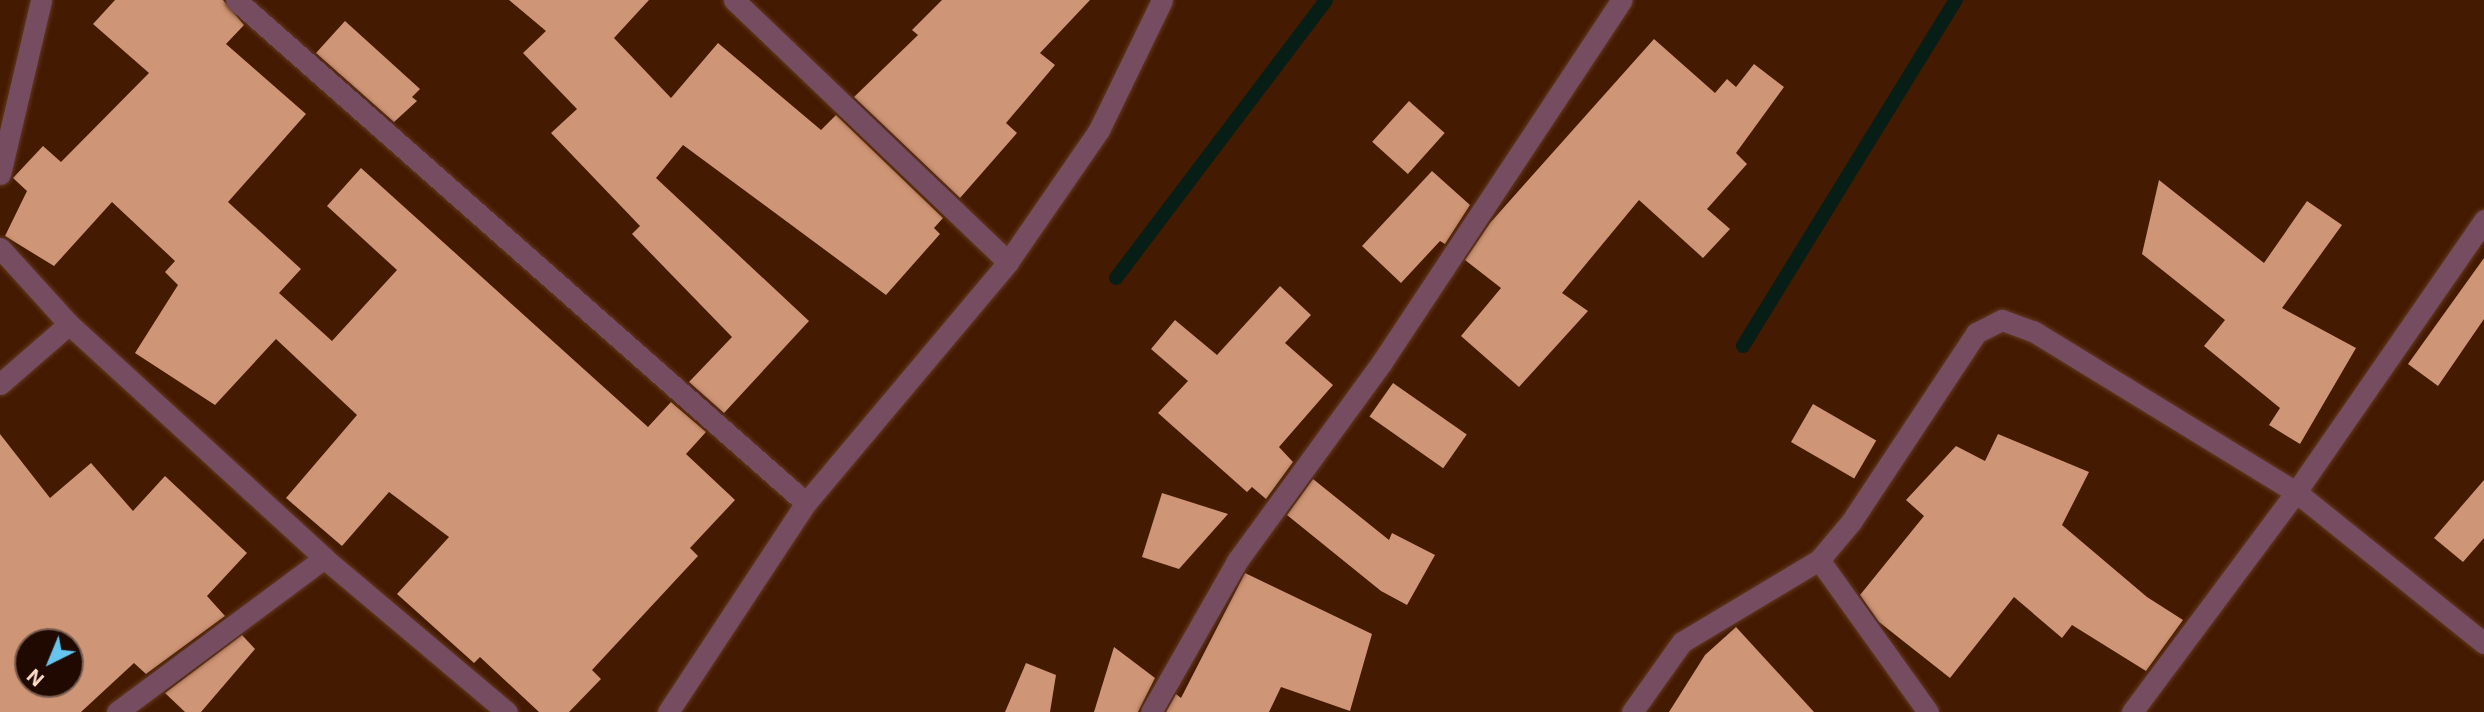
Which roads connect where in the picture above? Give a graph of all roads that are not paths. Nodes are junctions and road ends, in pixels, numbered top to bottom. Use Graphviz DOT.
graph roads {
  1 [pos="41,0"];
  2 [pos="236,0"];
  3 [pos="734,0"];
  4 [pos="1161,0"];
  5 [pos="1622,1"];
  6 [pos="0,174"];
  7 [pos="2484,220"];
  8 [pos="0,248"];
  9 [pos="1008,262"];
  10 [pos="69,324"];
  11 [pos="0,384"];
  12 [pos="2296,492"];
  13 [pos="806,503"];
  14 [pos="324,558"];
  15 [pos="1819,560"];
  16 [pos="2484,643"];
  17 [pos="117,712"];
  18 [pos="507,712"];
  19 [pos="668,712"];
  20 [pos="1151,712"];
  21 [pos="1632,712"];
  22 [pos="1928,712"];
  23 [pos="2132,712"];
  1 -- 6 [label="street"];
  2 -- 13 [label="street"];
  3 -- 9 [label="street"];
  4 -- 9 [label="street"];
  5 -- 20 [label="street"];
  7 -- 12 [label="street"];
  8 -- 10 [label="street"];
  9 -- 13 [label="street"];
  10 -- 11 [label="street"];
  10 -- 14 [label="street"];
  12 -- 15 [label="street"];
  12 -- 16 [label="street"];
  12 -- 23 [label="street"];
  13 -- 19 [label="street"];
  14 -- 17 [label="street"];
  14 -- 18 [label="street"];
  15 -- 21 [label="street"];
  15 -- 22 [label="street"];
}
